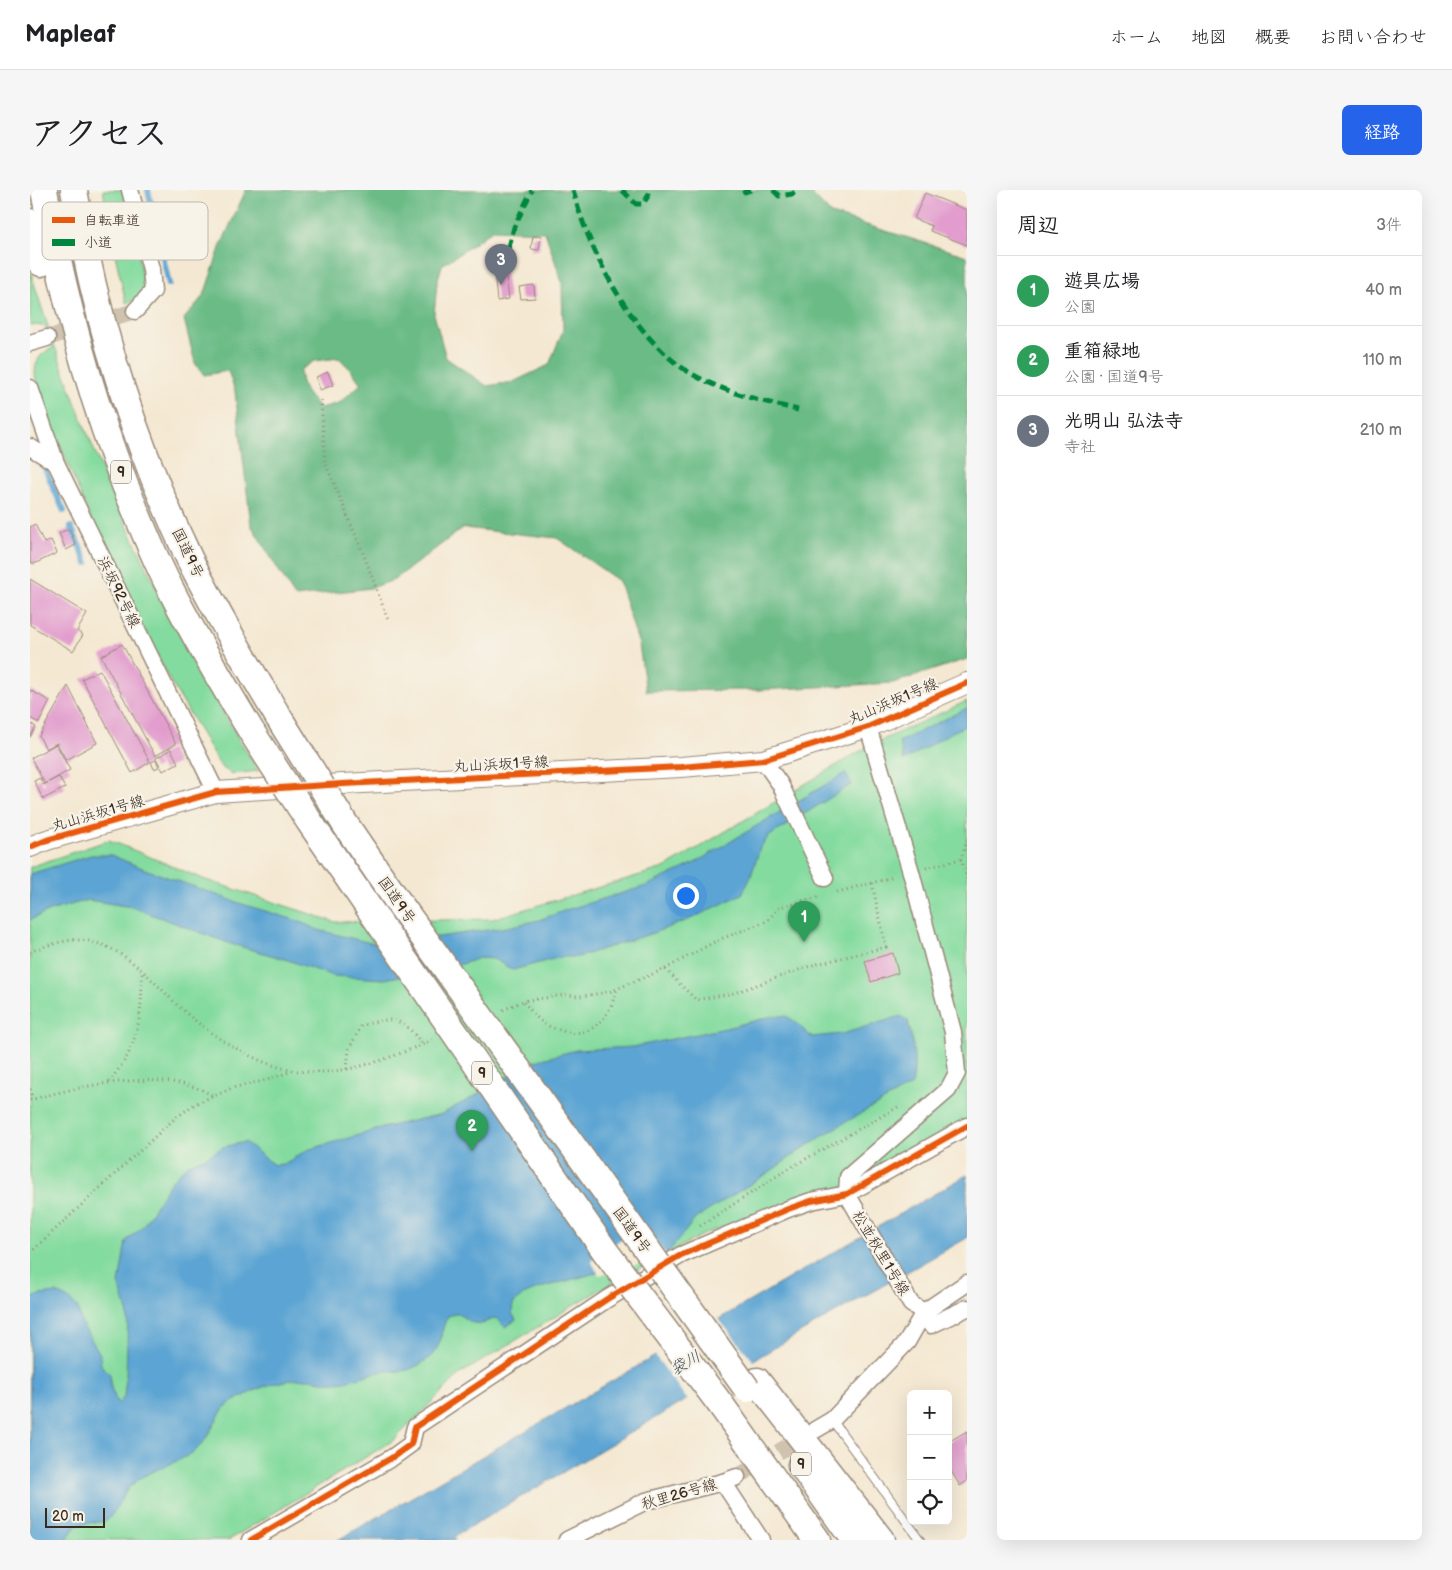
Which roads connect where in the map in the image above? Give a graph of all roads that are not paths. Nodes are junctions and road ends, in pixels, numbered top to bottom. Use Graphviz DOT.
graph roads {
  1 [pos="30,222"];
  2 [pos="59,260"];
  3 [pos="87,260"];
  4 [pos="106,260"];
  5 [pos="149,260"];
  6 [pos="136,311"];
  7 [pos="47,338"];
  8 [pos="30,344"];
  9 [pos="30,388"];
  10 [pos="141,442"];
  11 [pos="30,447"];
  12 [pos="113,453"];
  13 [pos="56,463"];
  14 [pos="967,683"];
  15 [pos="868,726"];
  16 [pos="763,760"];
  17 [pos="216,792"];
  18 [pos="30,847"];
  19 [pos="824,878"];
  20 [pos="967,1126"];
  21 [pos="850,1199"];
  22 [pos="967,1283"];
  23 [pos="918,1308"];
  24 [pos="967,1308"];
  25 [pos="752,1385"];
  26 [pos="716,1409"];
  27 [pos="832,1420"];
  28 [pos="815,1430"];
  29 [pos="251,1540"];
  30 [pos="567,1540"];
  31 [pos="761,1540"];
  32 [pos="795,1540"];
  33 [pos="817,1540"];
  34 [pos="854,1540"];
  35 [pos="881,1540"];
  36 [pos="920,1540"];
  1 -- 12 [label="highway"];
  2 -- 12 [label="highway, 国道9号 / 9"];
  3 -- 10 [label="highway, 国道9号 / 9"];
  4 -- 10 [label="highway"];
  5 -- 6 [label="street"];
  7 -- 8 [label="street"];
  9 -- 13 [label="street, 浜坂92号線"];
  10 -- 25 [label="highway, 国道9号 / 9, bridge"];
  11 -- 13 [label="street"];
  12 -- 26 [label="highway, 国道9号 / 9, bridge"];
  13 -- 17 [label="street, 浜坂92号線"];
  14 -- 15 [label="street, 丸山浜坂1号線"];
  15 -- 16 [label="street, 丸山浜坂1号線"];
  15 -- 21 [label="street"];
  16 -- 17 [label="street, 丸山浜坂1号線"];
  16 -- 19 [label="street"];
  17 -- 18 [label="street, 丸山浜坂1号線"];
  20 -- 21 [label="street"];
  21 -- 23 [label="street, 松並秋里1号線"];
  21 -- 29 [label="street"];
  22 -- 23 [label="street"];
  23 -- 24 [label="street"];
  23 -- 27 [label="street"];
  25 -- 34 [label="highway, 国道9号 / 9"];
  25 -- 35 [label="highway"];
  26 -- 32 [label="highway"];
  26 -- 33 [label="highway, 国道9号 / 9"];
  27 -- 28 [label="street"];
  27 -- 36 [label="lane"];
  30 -- 31 [label="street, 秋里26号線"];
}
